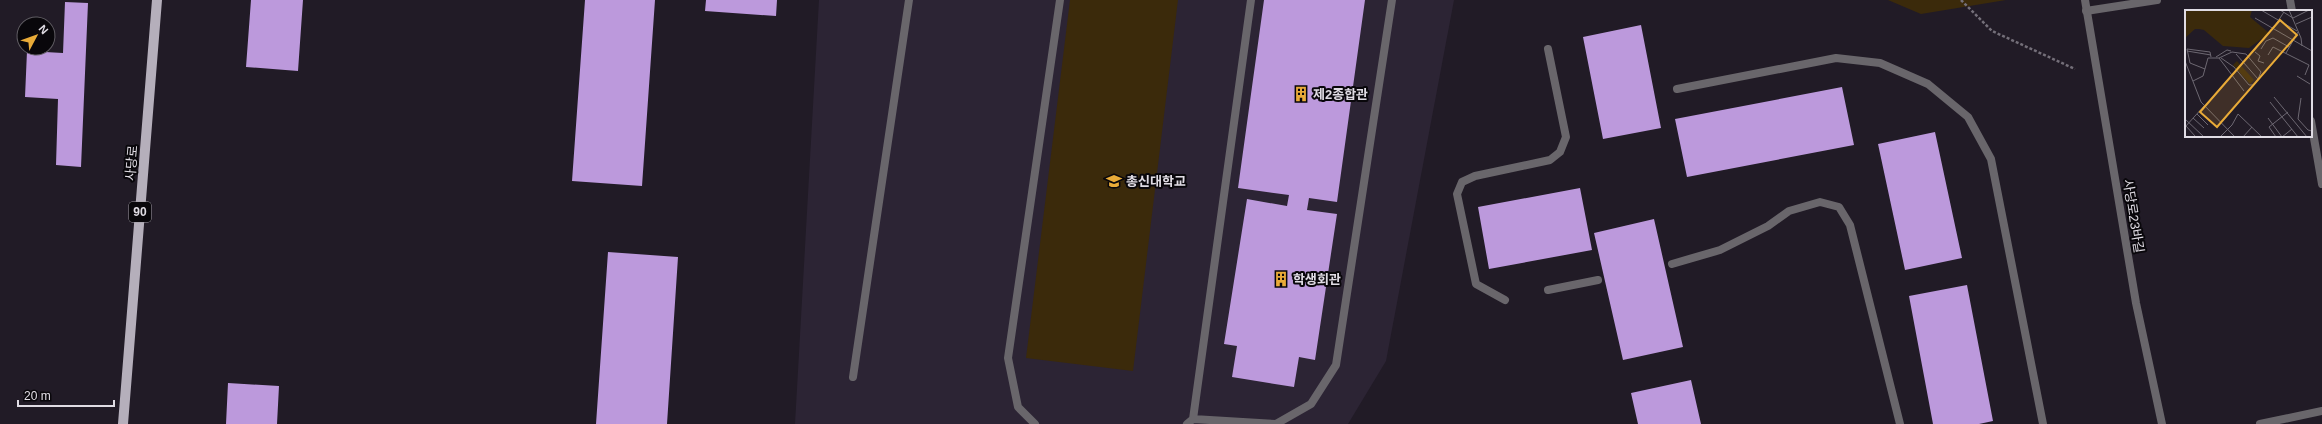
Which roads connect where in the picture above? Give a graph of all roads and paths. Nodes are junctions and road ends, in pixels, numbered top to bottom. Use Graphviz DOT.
graph roads {
  1 [pos="157,0"];
  2 [pos="909,0"];
  3 [pos="1060,0"];
  4 [pos="1251,0"];
  5 [pos="1392,0"];
  6 [pos="1961,0"];
  7 [pos="2085,0"];
  8 [pos="2157,0"];
  9 [pos="2290,0"];
  10 [pos="2292,10"];
  11 [pos="2086,11"];
  12 [pos="1548,49"];
  13 [pos="2099,80"];
  14 [pos="1677,89"];
  15 [pos="2312,127"];
  16 [pos="2322,184"];
  17 [pos="1672,264"];
  18 [pos="1598,280"];
  19 [pos="1548,290"];
  20 [pos="1505,300"];
  21 [pos="853,377"];
  22 [pos="2322,411"];
  23 [pos="1190,422"];
  24 [pos="123,424"];
  25 [pos="1035,424"];
  26 [pos="1900,424"];
  27 [pos="2043,424"];
  28 [pos="2162,424"];
  29 [pos="2260,424"];
  1 -- 24 [label="main road, 사당로 / 90"];
  2 -- 21 [label="street"];
  3 -- 25 [label="street"];
  4 -- 23 [label="street"];
  5 -- 23 [label="street"];
  6 -- 13 [label="path"];
  7 -- 11 [label="street, 사당로23바길"];
  8 -- 11 [label="street"];
  9 -- 10 [label="street"];
  11 -- 13 [label="street, 사당로23바길"];
  12 -- 20 [label="street"];
  13 -- 28 [label="street, 사당로23바길"];
  14 -- 27 [label="street"];
  15 -- 16 [label="street"];
  17 -- 26 [label="street"];
  18 -- 19 [label="street"];
  22 -- 29 [label="street"];
}
